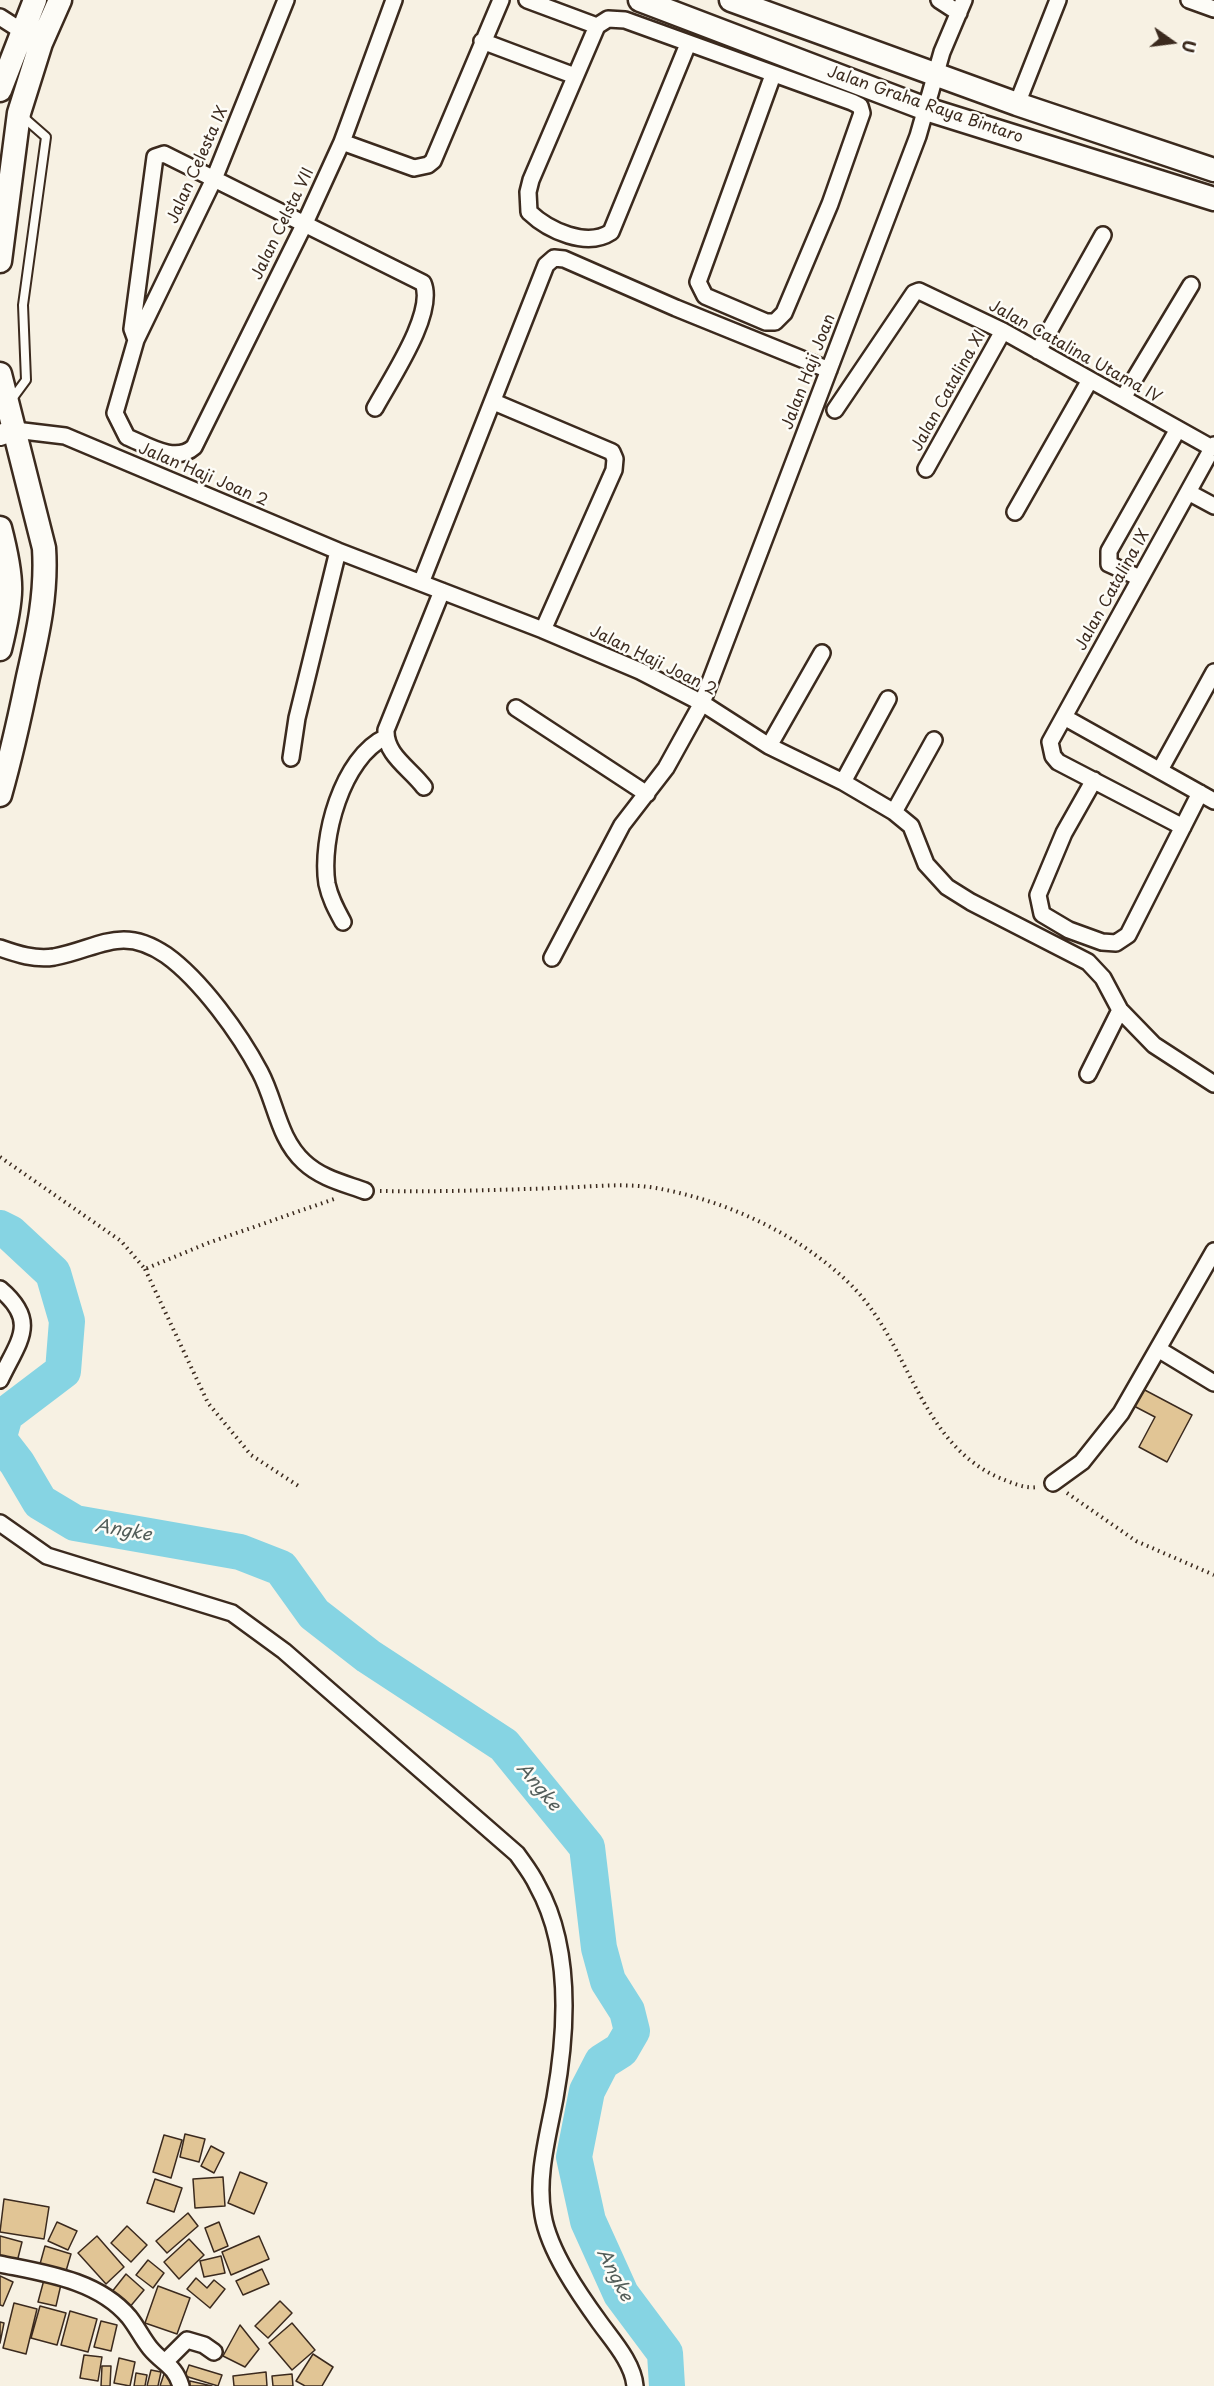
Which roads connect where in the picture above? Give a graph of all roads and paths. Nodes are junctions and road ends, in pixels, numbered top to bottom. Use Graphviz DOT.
graph roads {
  1 [pos="35,0"];
  2 [pos="60,0"];
  3 [pos="286,0"];
  4 [pos="394,0"];
  5 [pos="501,0"];
  6 [pos="640,0"];
  7 [pos="731,0"];
  8 [pos="939,0"];
  9 [pos="1058,0"];
  10 [pos="1189,0"];
  11 [pos="532,1"];
  12 [pos="559,6"];
  13 [pos="962,6"];
  14 [pos="1214,9"];
  15 [pos="0,17"];
  16 [pos="597,26"];
  17 [pos="22,31"];
  18 [pos="482,41"];
  19 [pos="41,43"];
  20 [pos="688,44"];
  21 [pos="773,75"];
  22 [pos="936,75"];
  23 [pos="575,76"];
  24 [pos="0,90"];
  25 [pos="1017,104"];
  26 [pos="927,109"];
  27 [pos="19,113"];
  28 [pos="342,142"];
  29 [pos="1214,170"];
  30 [pos="214,179"];
  31 [pos="1214,199"];
  32 [pos="305,223"];
  33 [pos="1103,235"];
  34 [pos="0,261"];
  35 [pos="1191,285"];
  36 [pos="1003,331"];
  37 [pos="136,340"];
  38 [pos="1038,351"];
  39 [pos="829,370"];
  40 [pos="0,374"];
  41 [pos="1090,380"];
  42 [pos="1123,398"];
  43 [pos="494,402"];
  44 [pos="4,407"];
  45 [pos="375,408"];
  46 [pos="835,410"];
  47 [pos="118,423"];
  48 [pos="1178,429"];
  49 [pos="7,433"];
  50 [pos="1213,446"];
  51 [pos="926,469"];
  52 [pos="1188,492"];
  53 [pos="1214,506"];
  54 [pos="1015,512"];
  55 [pos="0,528"];
  56 [pos="338,551"];
  57 [pos="1140,578"];
  58 [pos="421,583"];
  59 [pos="442,591"];
  60 [pos="543,630"];
  61 [pos="0,649"];
  62 [pos="822,653"];
  63 [pos="1214,672"];
  64 [pos="888,699"];
  65 [pos="702,703"];
  66 [pos="516,708"];
  67 [pos="1064,717"];
  68 [pos="386,737"];
  69 [pos="934,740"];
  70 [pos="769,746"];
  71 [pos="291,758"];
  72 [pos="1160,770"];
  73 [pos="1094,780"];
  74 [pos="843,783"];
  75 [pos="424,787"];
  76 [pos="1200,793"];
  77 [pos="647,794"];
  78 [pos="0,795"];
  79 [pos="1214,801"];
  80 [pos="894,812"];
  81 [pos="1184,827"];
  82 [pos="343,922"];
  83 [pos="0,948"];
  84 [pos="552,958"];
  85 [pos="1120,1010"];
  86 [pos="1088,1074"];
  87 [pos="1214,1084"];
  88 [pos="0,1157"];
  89 [pos="365,1191"];
  90 [pos="1214,1251"];
  91 [pos="145,1269"];
  92 [pos="0,1289"];
  93 [pos="1158,1349"];
  94 [pos="0,1380"];
  95 [pos="1214,1383"];
  96 [pos="1053,1483"];
  97 [pos="300,1487"];
  98 [pos="0,1523"];
  99 [pos="1214,1575"];
  100 [pos="0,2264"];
  101 [pos="214,2352"];
  102 [pos="165,2362"];
  103 [pos="181,2386"];
  104 [pos="634,2386"];
  1 -- 17 [label="main road"];
  2 -- 19 [label="main road"];
  3 -- 30 [label="street, Jalan Celesta IX"];
  4 -- 28 [label="street, Jalan Celsta VII"];
  5 -- 18 [label="street"];
  6 -- 26 [label="main road, Jalan Graha Raya Bintaro"];
  7 -- 22 [label="main road, Jalan Graha Raya Bintaro"];
  8 -- 13 [label="street"];
  9 -- 25 [label="street"];
  10 -- 14 [label="street"];
  11 -- 12 [label="street"];
  12 -- 16 [label="street"];
  13 -- 22 [label="street, Jalan Haji Joan"];
  15 -- 17 [label="street"];
  16 -- 20 [label="street"];
  16 -- 23 [label="street"];
  17 -- 19 [label="street"];
  17 -- 24 [label="main road"];
  18 -- 23 [label="street"];
  18 -- 28 [label="street"];
  19 -- 27 [label="main road"];
  20 -- 21 [label="street"];
  20 -- 23 [label="street"];
  21 -- 21 [label="street"];
  22 -- 25 [label="main road, Jalan Graha Raya Bintaro"];
  22 -- 26 [label="street, Jalan Haji Joan"];
  25 -- 29 [label="main road, Jalan Graha Raya Bintaro"];
  26 -- 31 [label="main road, Jalan Graha Raya Bintaro"];
  26 -- 39 [label="street, Jalan Haji Joan"];
  27 -- 34 [label="main road"];
  27 -- 44 [label="lane"];
  28 -- 32 [label="street, Jalan Celsta VII"];
  30 -- 32 [label="street"];
  30 -- 37 [label="street, Jalan Celesta IX"];
  30 -- 37 [label="street, Jalan Celesta IX"];
  32 -- 45 [label="street"];
  32 -- 47 [label="street, Jalan Celsta VII"];
  33 -- 38 [label="street"];
  35 -- 42 [label="street"];
  36 -- 38 [label="street, Jalan Catalina Utama IV"];
  36 -- 46 [label="street, Jalan Catalina Utama IV"];
  36 -- 51 [label="street, Jalan Catalina XI"];
  37 -- 47 [label="street, Jalan Celesta IX"];
  38 -- 41 [label="street, Jalan Catalina Utama IV"];
  39 -- 43 [label="street"];
  39 -- 65 [label="street, Jalan Haji Joan"];
  40 -- 44 [label="main road"];
  41 -- 42 [label="street, Jalan Catalina Utama IV"];
  41 -- 54 [label="street"];
  42 -- 48 [label="street, Jalan Catalina Utama IV"];
  43 -- 58 [label="street"];
  43 -- 60 [label="street"];
  44 -- 49 [label="main road"];
  48 -- 50 [label="street, Jalan Catalina Utama IV"];
  48 -- 57 [label="street"];
  49 -- 56 [label="street, Jalan Haji Joan 2"];
  49 -- 78 [label="main road"];
  50 -- 52 [label="street, Jalan Catalina IX"];
  52 -- 53 [label="street"];
  52 -- 57 [label="street, Jalan Catalina IX"];
  55 -- 61 [label="main road"];
  56 -- 58 [label="street, Jalan Haji Joan 2"];
  56 -- 71 [label="street"];
  57 -- 67 [label="street, Jalan Catalina IX"];
  58 -- 59 [label="street, Jalan Haji Joan 2"];
  59 -- 60 [label="street, Jalan Haji Joan 2"];
  59 -- 68 [label="street"];
  60 -- 65 [label="street, Jalan Haji Joan 2"];
  62 -- 70 [label="street"];
  63 -- 72 [label="street"];
  64 -- 74 [label="street"];
  65 -- 70 [label="street, Jalan Haji Joan 2"];
  65 -- 77 [label="street, Jalan Haji Joan"];
  66 -- 77 [label="street"];
  67 -- 72 [label="street"];
  67 -- 73 [label="street, Jalan Catalina IX"];
  68 -- 75 [label="street"];
  68 -- 82 [label="street"];
  69 -- 80 [label="street"];
  70 -- 74 [label="street, Jalan Haji Joan 2"];
  72 -- 76 [label="street"];
  73 -- 81 [label="street"];
  73 -- 81 [label="street"];
  74 -- 80 [label="street, Jalan Haji Joan 2"];
  76 -- 79 [label="street"];
  76 -- 81 [label="street"];
  77 -- 84 [label="street, Jalan Haji Joan"];
  80 -- 85 [label="street, Jalan Haji Joan 2"];
  83 -- 89 [label="street"];
  85 -- 86 [label="street"];
  85 -- 87 [label="street, Jalan Haji Joan 2"];
  88 -- 91 [label="path"];
  89 -- 91 [label="path"];
  89 -- 96 [label="path"];
  90 -- 93 [label="street"];
  91 -- 97 [label="path"];
  92 -- 94 [label="street"];
  93 -- 95 [label="street"];
  93 -- 96 [label="street"];
  96 -- 99 [label="path"];
  98 -- 104 [label="street"];
  100 -- 102 [label="street"];
  101 -- 102 [label="street"];
  102 -- 103 [label="street"];
}
